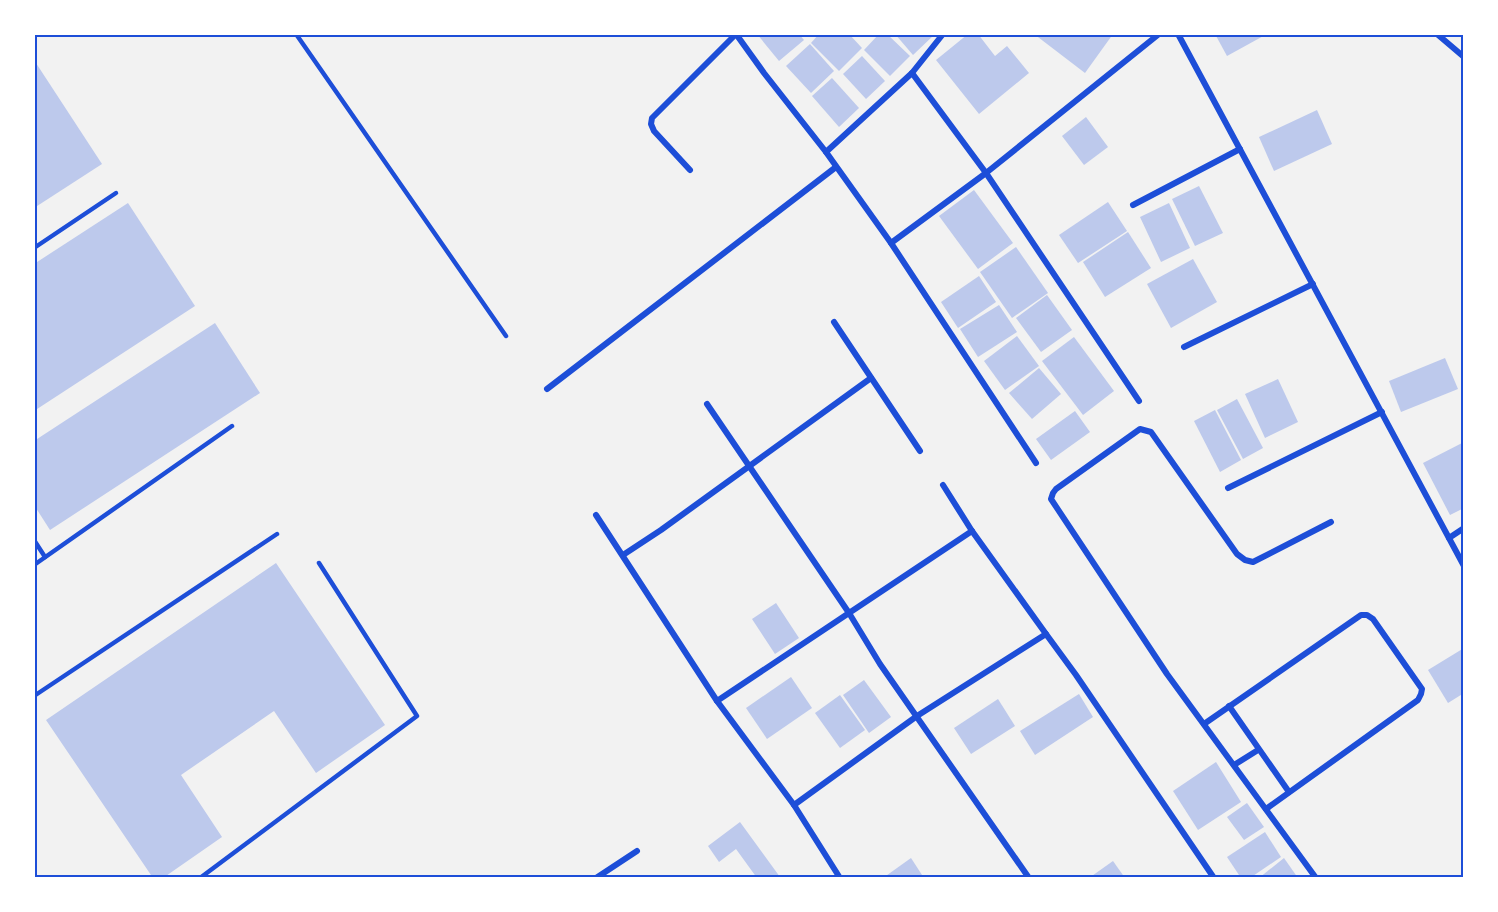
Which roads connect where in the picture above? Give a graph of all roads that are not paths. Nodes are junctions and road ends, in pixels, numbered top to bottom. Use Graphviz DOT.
graph roads {
  1 [pos="296,34"];
  2 [pos="943,34"];
  3 [pos="1159,34"];
  4 [pos="1178,34"];
  5 [pos="1437,34"];
  6 [pos="735,35"];
  7 [pos="1464,57"];
  8 [pos="912,73"];
  9 [pos="1240,148"];
  10 [pos="826,152"];
  11 [pos="836,167"];
  12 [pos="690,170"];
  13 [pos="986,173"];
  14 [pos="116,193"];
  15 [pos="1133,205"];
  16 [pos="891,243"];
  17 [pos="34,248"];
  18 [pos="1313,284"];
  19 [pos="834,322"];
  20 [pos="506,336"];
  21 [pos="1184,347"];
  22 [pos="871,378"];
  23 [pos="547,389"];
  24 [pos="1139,401"];
  25 [pos="707,404"];
  26 [pos="1382,412"];
  27 [pos="232,426"];
  28 [pos="920,451"];
  29 [pos="1036,463"];
  30 [pos="748,466"];
  31 [pos="942,485"];
  32 [pos="1228,488"];
  33 [pos="596,515"];
  34 [pos="1331,522"];
  35 [pos="1464,528"];
  36 [pos="972,531"];
  37 [pos="277,534"];
  38 [pos="1449,538"];
  39 [pos="34,540"];
  40 [pos="622,555"];
  41 [pos="45,557"];
  42 [pos="319,563"];
  43 [pos="34,564"];
  44 [pos="1464,566"];
  45 [pos="849,613"];
  46 [pos="1046,634"];
  47 [pos="34,696"];
  48 [pos="717,701"];
  49 [pos="1229,706"];
  50 [pos="917,716"];
  51 [pos="1204,724"];
  52 [pos="1258,750"];
  53 [pos="1234,765"];
  54 [pos="1289,792"];
  55 [pos="794,805"];
  56 [pos="1266,809"];
  57 [pos="637,850"];
  58 [pos="200,878"];
  59 [pos="596,878"];
  60 [pos="840,878"];
  61 [pos="1029,878"];
  62 [pos="1214,878"];
  63 [pos="1316,878"];
  1 -- 20 [label="lane"];
  2 -- 8 [label="street"];
  3 -- 13 [label="street"];
  4 -- 9 [label="street"];
  5 -- 7 [label="street"];
  6 -- 10 [label="street"];
  6 -- 12 [label="street"];
  8 -- 10 [label="street"];
  8 -- 13 [label="street"];
  9 -- 15 [label="street"];
  9 -- 18 [label="street"];
  10 -- 11 [label="street"];
  11 -- 16 [label="street"];
  11 -- 23 [label="street"];
  13 -- 16 [label="street"];
  13 -- 24 [label="street"];
  14 -- 17 [label="lane"];
  16 -- 29 [label="street"];
  18 -- 21 [label="street"];
  18 -- 26 [label="street"];
  19 -- 22 [label="street"];
  22 -- 28 [label="street"];
  22 -- 30 [label="street"];
  25 -- 30 [label="street"];
  26 -- 32 [label="street"];
  26 -- 38 [label="street"];
  27 -- 41 [label="lane"];
  30 -- 40 [label="street"];
  30 -- 45 [label="street"];
  31 -- 36 [label="street"];
  33 -- 40 [label="street"];
  34 -- 51 [label="street"];
  35 -- 38 [label="street"];
  36 -- 45 [label="street"];
  36 -- 46 [label="street"];
  37 -- 47 [label="lane"];
  38 -- 44 [label="street"];
  39 -- 41 [label="lane"];
  40 -- 48 [label="street"];
  41 -- 43 [label="lane"];
  42 -- 58 [label="lane"];
  45 -- 48 [label="street"];
  45 -- 50 [label="street"];
  46 -- 50 [label="street"];
  46 -- 62 [label="street"];
  48 -- 55 [label="street"];
  49 -- 51 [label="street"];
  49 -- 52 [label="street"];
  49 -- 54 [label="street"];
  50 -- 55 [label="street"];
  50 -- 61 [label="street"];
  51 -- 53 [label="street"];
  52 -- 53 [label="street"];
  52 -- 54 [label="street"];
  53 -- 56 [label="street"];
  54 -- 56 [label="street"];
  55 -- 60 [label="street"];
  56 -- 63 [label="street"];
  57 -- 59 [label="street"];
}
